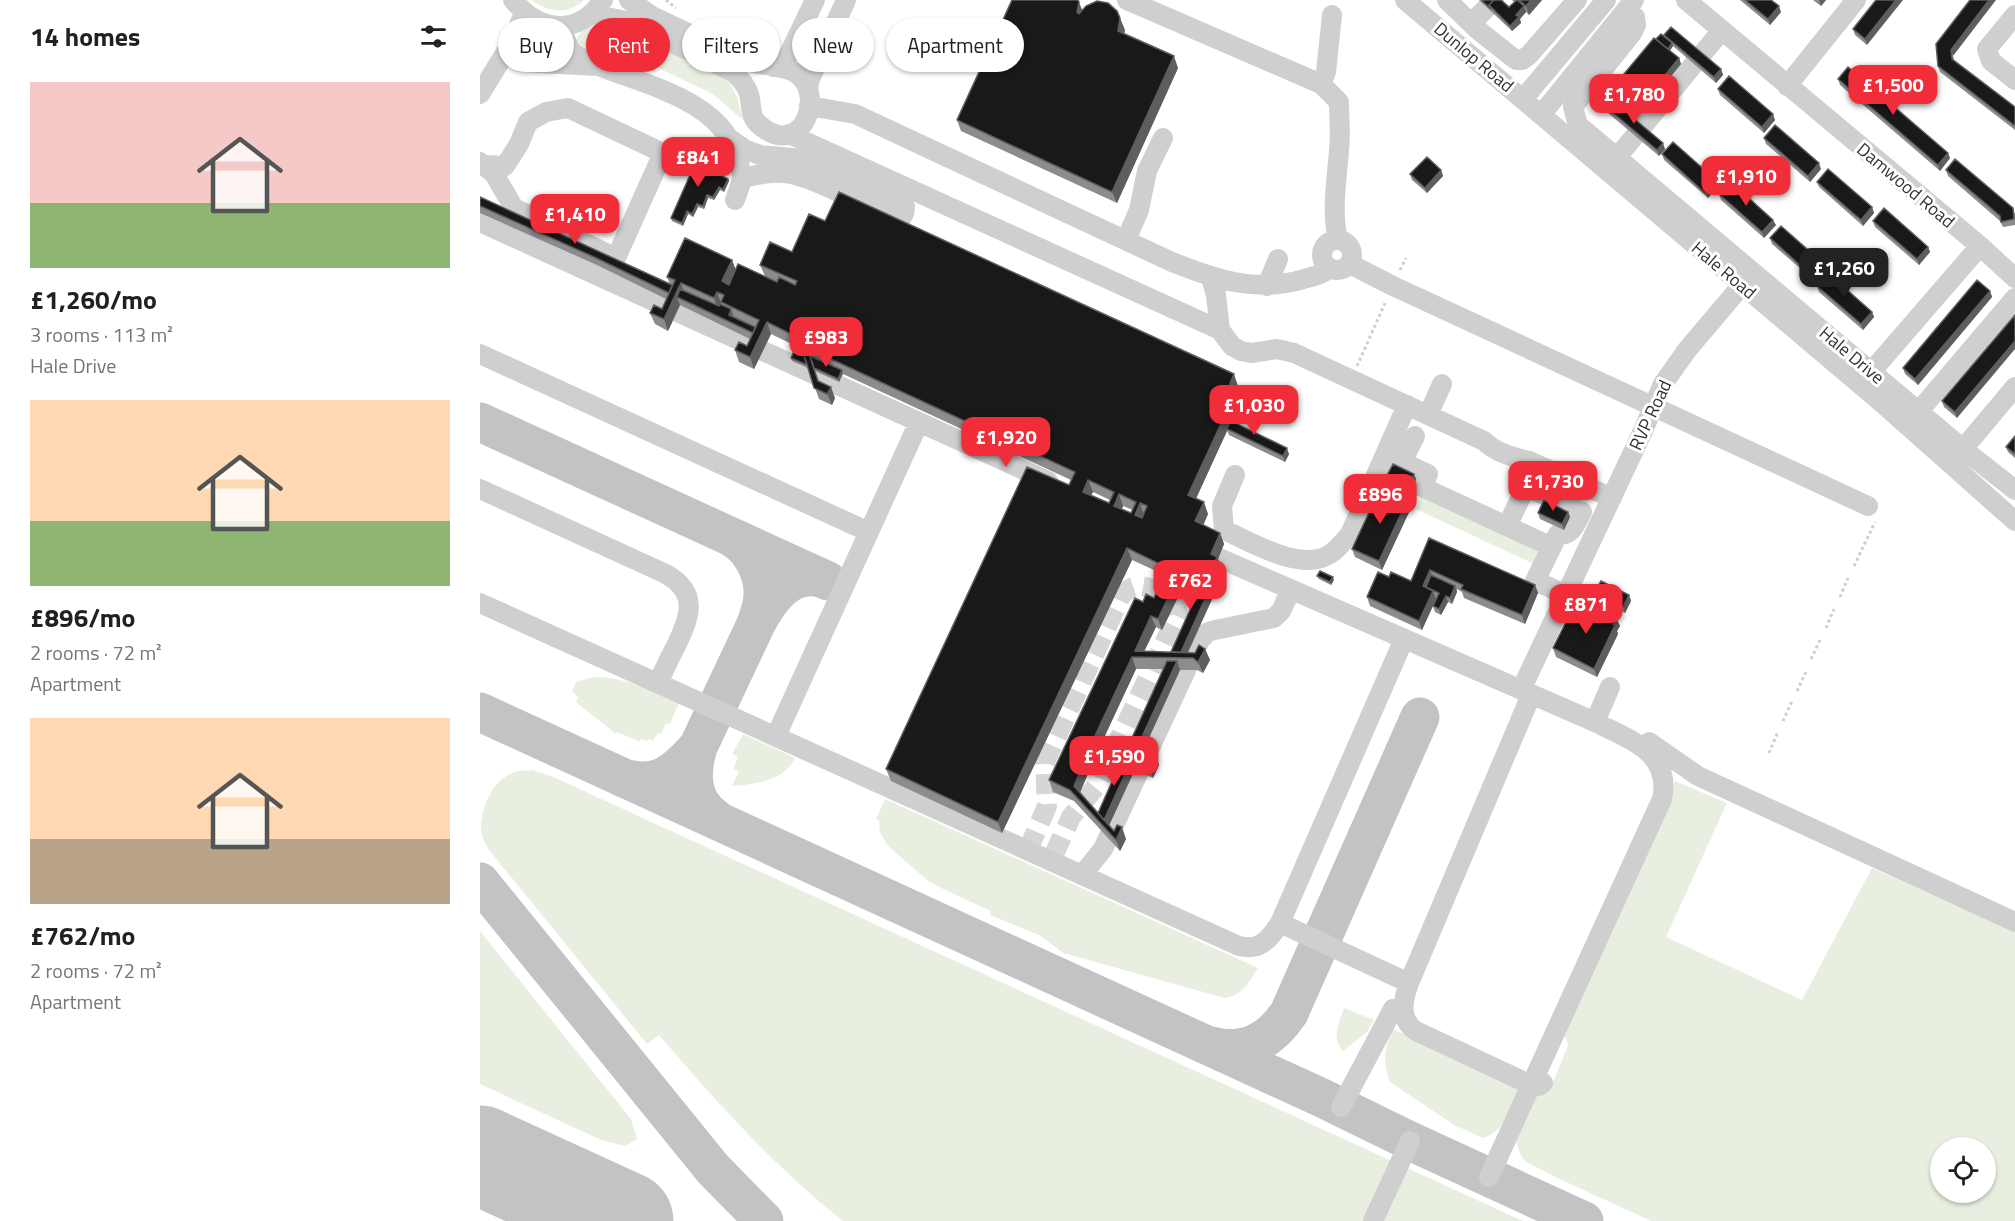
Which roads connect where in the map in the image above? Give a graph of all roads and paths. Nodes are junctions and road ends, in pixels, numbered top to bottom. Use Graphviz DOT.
graph roads {
  1 [pos="629,0"];
  2 [pos="651,0"];
  3 [pos="666,0"];
  4 [pos="815,0"];
  5 [pos="846,0"];
  6 [pos="1126,0"];
  7 [pos="1405,0"];
  8 [pos="1447,0"];
  9 [pos="1494,0"];
  10 [pos="1577,0"];
  11 [pos="1606,0"];
  12 [pos="1686,0"];
  13 [pos="1856,0"];
  14 [pos="1630,4"];
  15 [pos="519,7"];
  16 [pos="597,7"];
  17 [pos="677,8"];
  18 [pos="1332,15"];
  19 [pos="2015,15"];
  20 [pos="534,18"];
  21 [pos="1472,23"];
  22 [pos="574,24"];
  23 [pos="682,26"];
  24 [pos="682,30"];
  25 [pos="1722,30"];
  26 [pos="780,64"];
  27 [pos="498,65"];
  28 [pos="780,69"];
  29 [pos="613,72"];
  30 [pos="2015,80"];
  31 [pos="1321,84"];
  32 [pos="1786,86"];
  33 [pos="480,94"];
  34 [pos="809,97"];
  35 [pos="1523,99"];
  36 [pos="1541,115"];
  37 [pos="789,134"];
  38 [pos="1163,138"];
  39 [pos="730,139"];
  40 [pos="482,163"];
  41 [pos="1612,164"];
  42 [pos="742,178"];
  43 [pos="735,200"];
  44 [pos="480,222"];
  45 [pos="1126,240"];
  46 [pos="1338,240"];
  47 [pos="1980,246"];
  48 [pos="1406,258"];
  49 [pos="1278,259"];
  50 [pos="1350,264"];
  51 [pos="1330,268"];
  52 [pos="1211,278"];
  53 [pos="2015,278"];
  54 [pos="1742,285"];
  55 [pos="1267,286"];
  56 [pos="1393,286"];
  57 [pos="2015,298"];
  58 [pos="1220,330"];
  59 [pos="480,354"];
  60 [pos="1355,370"];
  61 [pos="1871,372"];
  62 [pos="1442,384"];
  63 [pos="2015,387"];
  64 [pos="1407,405"];
  65 [pos="1919,411"];
  66 [pos="1428,415"];
  67 [pos="919,422"];
  68 [pos="1415,436"];
  69 [pos="1963,449"];
  70 [pos="1235,475"];
  71 [pos="1060,486"];
  72 [pos="480,489"];
  73 [pos="2015,490"];
  74 [pos="1612,498"];
  75 [pos="1873,511"];
  76 [pos="2015,521"];
  77 [pos="1507,526"];
  78 [pos="869,532"];
  79 [pos="1552,547"];
  80 [pos="1219,558"];
  81 [pos="1854,566"];
  82 [pos="1848,578"];
  83 [pos="1291,589"];
  84 [pos="1567,595"];
  85 [pos="1840,597"];
  86 [pos="480,603"];
  87 [pos="1834,609"];
  88 [pos="1826,628"];
  89 [pos="1404,639"];
  90 [pos="1820,640"];
  91 [pos="1811,659"];
  92 [pos="1807,670"];
  93 [pos="658,683"];
  94 [pos="1610,687"];
  95 [pos="1525,689"];
  96 [pos="1797,690"];
  97 [pos="1792,701"];
  98 [pos="1596,719"];
  99 [pos="1783,721"];
  100 [pos="1778,732"];
  101 [pos="776,736"];
  102 [pos="1769,753"];
  103 [pos="1662,775"];
  104 [pos="1698,776"];
  105 [pos="1082,875"];
  106 [pos="1280,922"];
  107 [pos="2015,922"];
  108 [pos="1409,983"];
  109 [pos="1403,1010"];
  110 [pos="1552,1034"];
  111 [pos="1513,1076"];
  112 [pos="1531,1085"];
  113 [pos="1341,1107"];
  114 [pos="1410,1141"];
  115 [pos="1489,1177"];
  116 [pos="1373,1221"];
  1 -- 24 [label="street"];
  2 -- 23 [label="street"];
  3 -- 17 [label="path"];
  4 -- 26 [label="street"];
  5 -- 34 [label="street"];
  6 -- 31 [label="street"];
  7 -- 35 [label="street, Dunlop Road"];
  8 -- 21 [label="street"];
  9 -- 21 [label="street"];
  10 -- 21 [label="street"];
  11 -- 35 [label="street"];
  12 -- 25 [label="street, Damwood Road"];
  13 -- 32 [label="street"];
  14 -- 36 [label="street"];
  14 -- 41 [label="street, Hale Drive"];
  15 -- 20 [label="street"];
  16 -- 22 [label="street"];
  16 -- 37 [label="street"];
  18 -- 31 [label="street"];
  19 -- 30 [label="street"];
  25 -- 32 [label="street, Damwood Road"];
  25 -- 41 [label="street"];
  27 -- 33 [label="street"];
  28 -- 34 [label="street"];
  29 -- 39 [label="street"];
  31 -- 46 [label="street"];
  32 -- 47 [label="street, Damwood Road"];
  34 -- 37 [label="street"];
  34 -- 45 [label="street"];
  35 -- 36 [label="street, Dunlop Road"];
  36 -- 41 [label="street, Hale Road"];
  37 -- 58 [label="street"];
  38 -- 45 [label="street"];
  39 -- 42 [label="street"];
  39 -- 42 [label="street"];
  40 -- 40 [label="street"];
  41 -- 54 [label="street, Hale Road"];
  41 -- 61 [label="street, Hale Drive"];
  42 -- 43 [label="street"];
  44 -- 67 [label="street"];
  45 -- 52 [label="street"];
  46 -- 50 [label="street"];
  46 -- 51 [label="street"];
  47 -- 53 [label="street, Damwood Road"];
  47 -- 61 [label="street"];
  48 -- 56 [label="path"];
  49 -- 55 [label="street"];
  50 -- 51 [label="street"];
  50 -- 56 [label="street"];
  51 -- 55 [label="street"];
  52 -- 55 [label="street"];
  52 -- 58 [label="street"];
  54 -- 74 [label="street, RVP Road, bridge"];
  54 -- 76 [label="street, Hale Road"];
  56 -- 60 [label="path"];
  56 -- 75 [label="street"];
  57 -- 65 [label="street"];
  58 -- 64 [label="street"];
  59 -- 78 [label="street"];
  61 -- 65 [label="street, Hale Drive"];
  62 -- 66 [label="street"];
  63 -- 69 [label="street"];
  64 -- 66 [label="street"];
  64 -- 70 [label="street"];
  65 -- 69 [label="street, Hale Drive"];
  66 -- 74 [label="street"];
  67 -- 71 [label="street"];
  67 -- 78 [label="street"];
  68 -- 77 [label="street"];
  69 -- 73 [label="street, Hale Drive"];
  72 -- 93 [label="street"];
  74 -- 84 [label="street, RVP Road"];
  75 -- 81 [label="path"];
  77 -- 79 [label="street"];
  77 -- 79 [label="street"];
  78 -- 101 [label="street"];
  79 -- 84 [label="street"];
  80 -- 83 [label="street"];
  82 -- 85 [label="path"];
  83 -- 89 [label="street"];
  83 -- 105 [label="street"];
  84 -- 95 [label="street, RVP Road"];
  86 -- 93 [label="street"];
  87 -- 88 [label="path"];
  89 -- 95 [label="street"];
  89 -- 106 [label="street"];
  90 -- 91 [label="path"];
  92 -- 96 [label="path"];
  93 -- 101 [label="street"];
  94 -- 98 [label="street"];
  95 -- 98 [label="street"];
  95 -- 108 [label="street, RVP Road"];
  97 -- 99 [label="path"];
  98 -- 103 [label="street"];
  98 -- 104 [label="street"];
  98 -- 110 [label="street"];
  100 -- 102 [label="path"];
  101 -- 105 [label="street"];
  103 -- 104 [label="street"];
  103 -- 110 [label="street"];
  104 -- 107 [label="street"];
  105 -- 106 [label="street"];
  106 -- 108 [label="street"];
  108 -- 109 [label="street, RVP Road"];
  109 -- 111 [label="street"];
  109 -- 113 [label="street"];
  110 -- 111 [label="street"];
  110 -- 112 [label="street"];
  111 -- 112 [label="street"];
  112 -- 115 [label="street"];
  114 -- 116 [label="street"];
}
